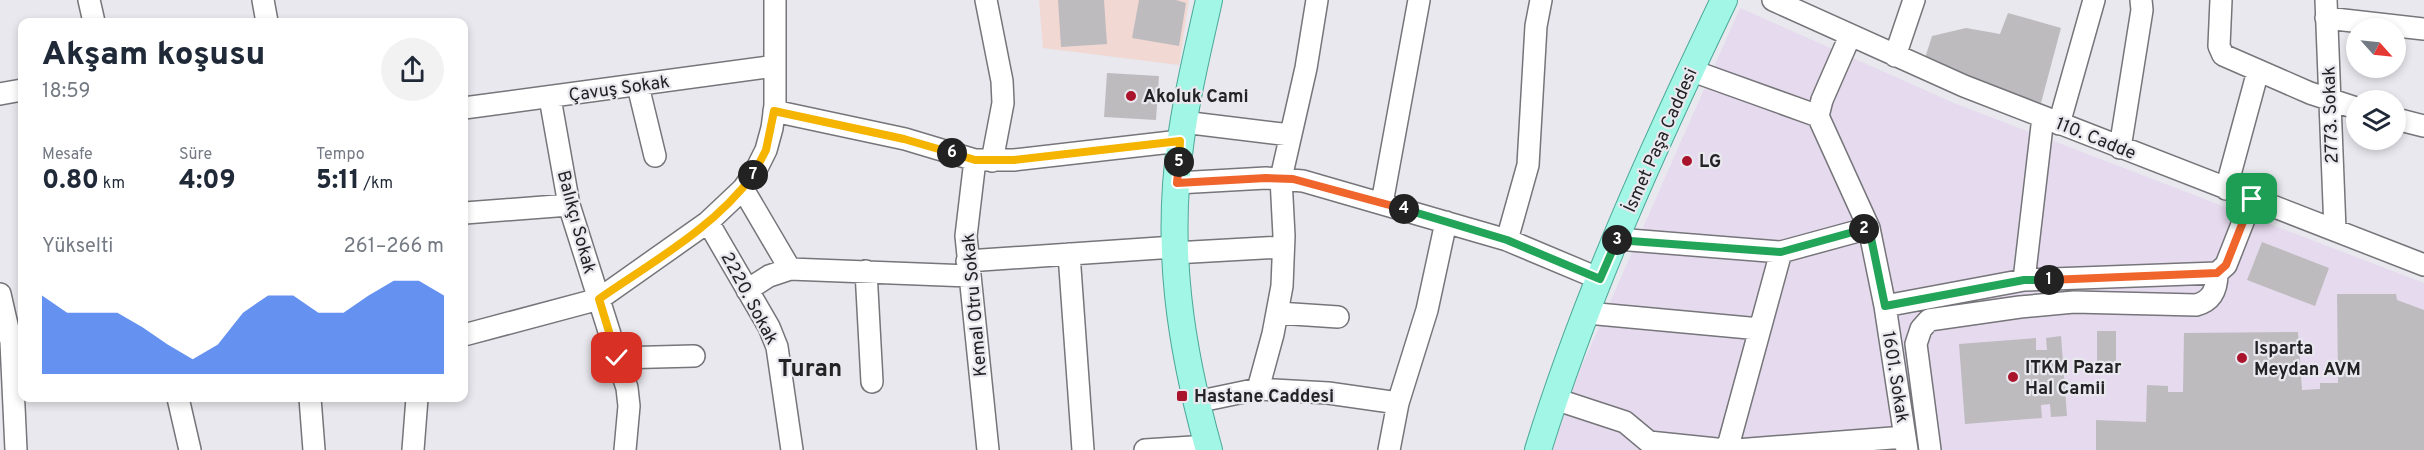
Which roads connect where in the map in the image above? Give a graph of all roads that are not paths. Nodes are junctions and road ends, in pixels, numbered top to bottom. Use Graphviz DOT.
graph roads {
  1 [pos="89,0"];
  2 [pos="263,0"];
  3 [pos="775,0"];
  4 [pos="986,0"];
  5 [pos="1209,0"];
  6 [pos="1317,0"];
  7 [pos="1419,0"];
  8 [pos="1541,0"];
  9 [pos="1724,0"];
  10 [pos="1773,0"];
  11 [pos="1914,0"];
  12 [pos="2094,0"];
  13 [pos="2141,0"];
  14 [pos="2221,0"];
  15 [pos="2326,9"];
  16 [pos="93,18"];
  17 [pos="266,18"];
  18 [pos="2424,29"];
  19 [pos="1851,36"];
  20 [pos="1895,56"];
  21 [pos="775,66"];
  22 [pos="1690,70"];
  23 [pos="2258,71"];
  24 [pos="638,86"];
  25 [pos="18,91"];
  26 [pos="0,94"];
  27 [pos="550,98"];
  28 [pos="2330,101"];
  29 [pos="2346,105"];
  30 [pos="468,108"];
  31 [pos="774,111"];
  32 [pos="1818,116"];
  33 [pos="2051,120"];
  34 [pos="2406,122"];
  35 [pos="2424,126"];
  36 [pos="1182,132"];
  37 [pos="1290,135"];
  38 [pos="2120,148"];
  39 [pos="655,156"];
  40 [pos="984,161"];
  41 [pos="1281,178"];
  42 [pos="1177,183"];
  43 [pos="743,189"];
  44 [pos="2226,189"];
  45 [pos="2252,199"];
  46 [pos="1382,203"];
  47 [pos="569,205"];
  48 [pos="468,213"];
  49 [pos="708,222"];
  50 [pos="1446,222"];
  51 [pos="1869,228"];
  52 [pos="2335,230"];
  53 [pos="1617,239"];
  54 [pos="1507,240"];
  55 [pos="1283,247"];
  56 [pos="1174,250"];
  57 [pos="1781,252"];
  58 [pos="1069,254"];
  59 [pos="2424,265"];
  60 [pos="968,268"];
  61 [pos="790,269"];
  62 [pos="866,271"];
  63 [pos="2208,274"];
  64 [pos="1600,279"];
  65 [pos="2024,280"];
  66 [pos="747,290"];
  67 [pos="599,299"];
  68 [pos="9,302"];
  69 [pos="1885,306"];
  70 [pos="1278,313"];
  71 [pos="1587,313"];
  72 [pos="1338,317"];
  73 [pos="1760,329"];
  74 [pos="468,334"];
  75 [pos="694,356"];
  76 [pos="617,358"];
  77 [pos="872,382"];
  78 [pos="1258,389"];
  79 [pos="1555,399"];
  80 [pos="179,402"];
  81 [pos="310,402"];
  82 [pos="417,402"];
  83 [pos="1197,402"];
  84 [pos="1398,403"];
  85 [pos="1906,443"];
  86 [pos="1208,448"];
  87 [pos="16,450"];
  88 [pos="190,450"];
  89 [pos="314,450"];
  90 [pos="413,450"];
  91 [pos="625,450"];
  92 [pos="792,450"];
  93 [pos="988,450"];
  94 [pos="1083,450"];
  95 [pos="1145,450"];
  96 [pos="1389,450"];
  97 [pos="1538,450"];
  98 [pos="1726,450"];
  99 [pos="1736,450"];
  100 [pos="1930,450"];
  1 -- 16 [label="street"];
  2 -- 17 [label="street"];
  3 -- 21 [label="street"];
  4 -- 40 [label="street, Kemal Otru Sokak"];
  5 -- 36 [label="main road"];
  6 -- 37 [label="street"];
  7 -- 46 [label="street"];
  8 -- 54 [label="street"];
  9 -- 22 [label="main road, İsmet Paşa Caddesi"];
  10 -- 19 [label="street, 110. Cadde"];
  11 -- 20 [label="street"];
  12 -- 33 [label="street"];
  13 -- 38 [label="street"];
  14 -- 23 [label="street"];
  15 -- 18 [label="street"];
  15 -- 28 [label="street, 2773. Sokak"];
  19 -- 20 [label="street, 110. Cadde"];
  19 -- 32 [label="street"];
  20 -- 33 [label="street, 110. Cadde"];
  21 -- 24 [label="street, Çavuş Sokak"];
  21 -- 31 [label="street"];
  22 -- 32 [label="street"];
  22 -- 53 [label="main road, İsmet Paşa Caddesi"];
  23 -- 28 [label="street"];
  23 -- 44 [label="street"];
  24 -- 27 [label="street, Çavuş Sokak"];
  24 -- 39 [label="street"];
  25 -- 26 [label="street"];
  27 -- 30 [label="street, Çavuş Sokak"];
  27 -- 47 [label="street, Balıkçı Sokak"];
  28 -- 29 [label="street"];
  28 -- 52 [label="street, 2773. Sokak"];
  31 -- 40 [label="street"];
  31 -- 43 [label="street"];
  32 -- 51 [label="street, 1601. Sokak"];
  33 -- 38 [label="street, 110. Cadde"];
  33 -- 65 [label="street"];
  34 -- 35 [label="street"];
  36 -- 37 [label="street"];
  36 -- 40 [label="street"];
  36 -- 42 [label="main road"];
  37 -- 41 [label="street"];
  38 -- 44 [label="street, 110. Cadde"];
  40 -- 60 [label="street, Kemal Otru Sokak"];
  41 -- 42 [label="street"];
  41 -- 46 [label="street"];
  41 -- 55 [label="street"];
  42 -- 56 [label="main road"];
  43 -- 49 [label="street"];
  43 -- 61 [label="street"];
  44 -- 45 [label="street, 110. Cadde"];
  45 -- 52 [label="street, 110. Cadde"];
  45 -- 63 [label="street"];
  46 -- 50 [label="street"];
  47 -- 48 [label="street"];
  47 -- 67 [label="street, Balıkçı Sokak"];
  49 -- 66 [label="street, 2220. Sokak"];
  49 -- 67 [label="street"];
  50 -- 54 [label="street"];
  50 -- 84 [label="street"];
  51 -- 57 [label="street"];
  51 -- 69 [label="street, 1601. Sokak"];
  52 -- 59 [label="street, 110. Cadde"];
  53 -- 57 [label="street"];
  53 -- 64 [label="main road, İsmet Paşa Caddesi"];
  54 -- 64 [label="street"];
  55 -- 56 [label="street"];
  55 -- 70 [label="street"];
  56 -- 58 [label="street"];
  56 -- 83 [label="main road"];
  57 -- 73 [label="street"];
  58 -- 60 [label="street"];
  58 -- 94 [label="street"];
  60 -- 62 [label="street"];
  60 -- 93 [label="street, Kemal Otru Sokak"];
  61 -- 62 [label="street"];
  61 -- 66 [label="street"];
  62 -- 77 [label="street"];
  63 -- 65 [label="street"];
  63 -- 100 [label="street"];
  64 -- 71 [label="main road, İsmet Paşa Caddesi"];
  65 -- 69 [label="street"];
  66 -- 92 [label="street, 2220. Sokak"];
  67 -- 74 [label="street"];
  67 -- 76 [label="street, Balıkçı Sokak"];
  68 -- 87 [label="street"];
  69 -- 85 [label="street, 1601. Sokak"];
  70 -- 72 [label="street"];
  70 -- 78 [label="street"];
  71 -- 73 [label="street"];
  71 -- 79 [label="main road, İsmet Paşa Caddesi"];
  73 -- 98 [label="street"];
  75 -- 76 [label="street"];
  76 -- 91 [label="street, Balıkçı Sokak"];
  78 -- 83 [label="street"];
  78 -- 84 [label="street"];
  79 -- 97 [label="main road, İsmet Paşa Caddesi"];
  79 -- 98 [label="street"];
  80 -- 88 [label="street"];
  81 -- 89 [label="street"];
  82 -- 90 [label="street"];
  83 -- 86 [label="main road"];
  84 -- 96 [label="street"];
  85 -- 99 [label="street"];
  86 -- 95 [label="street"];
}
